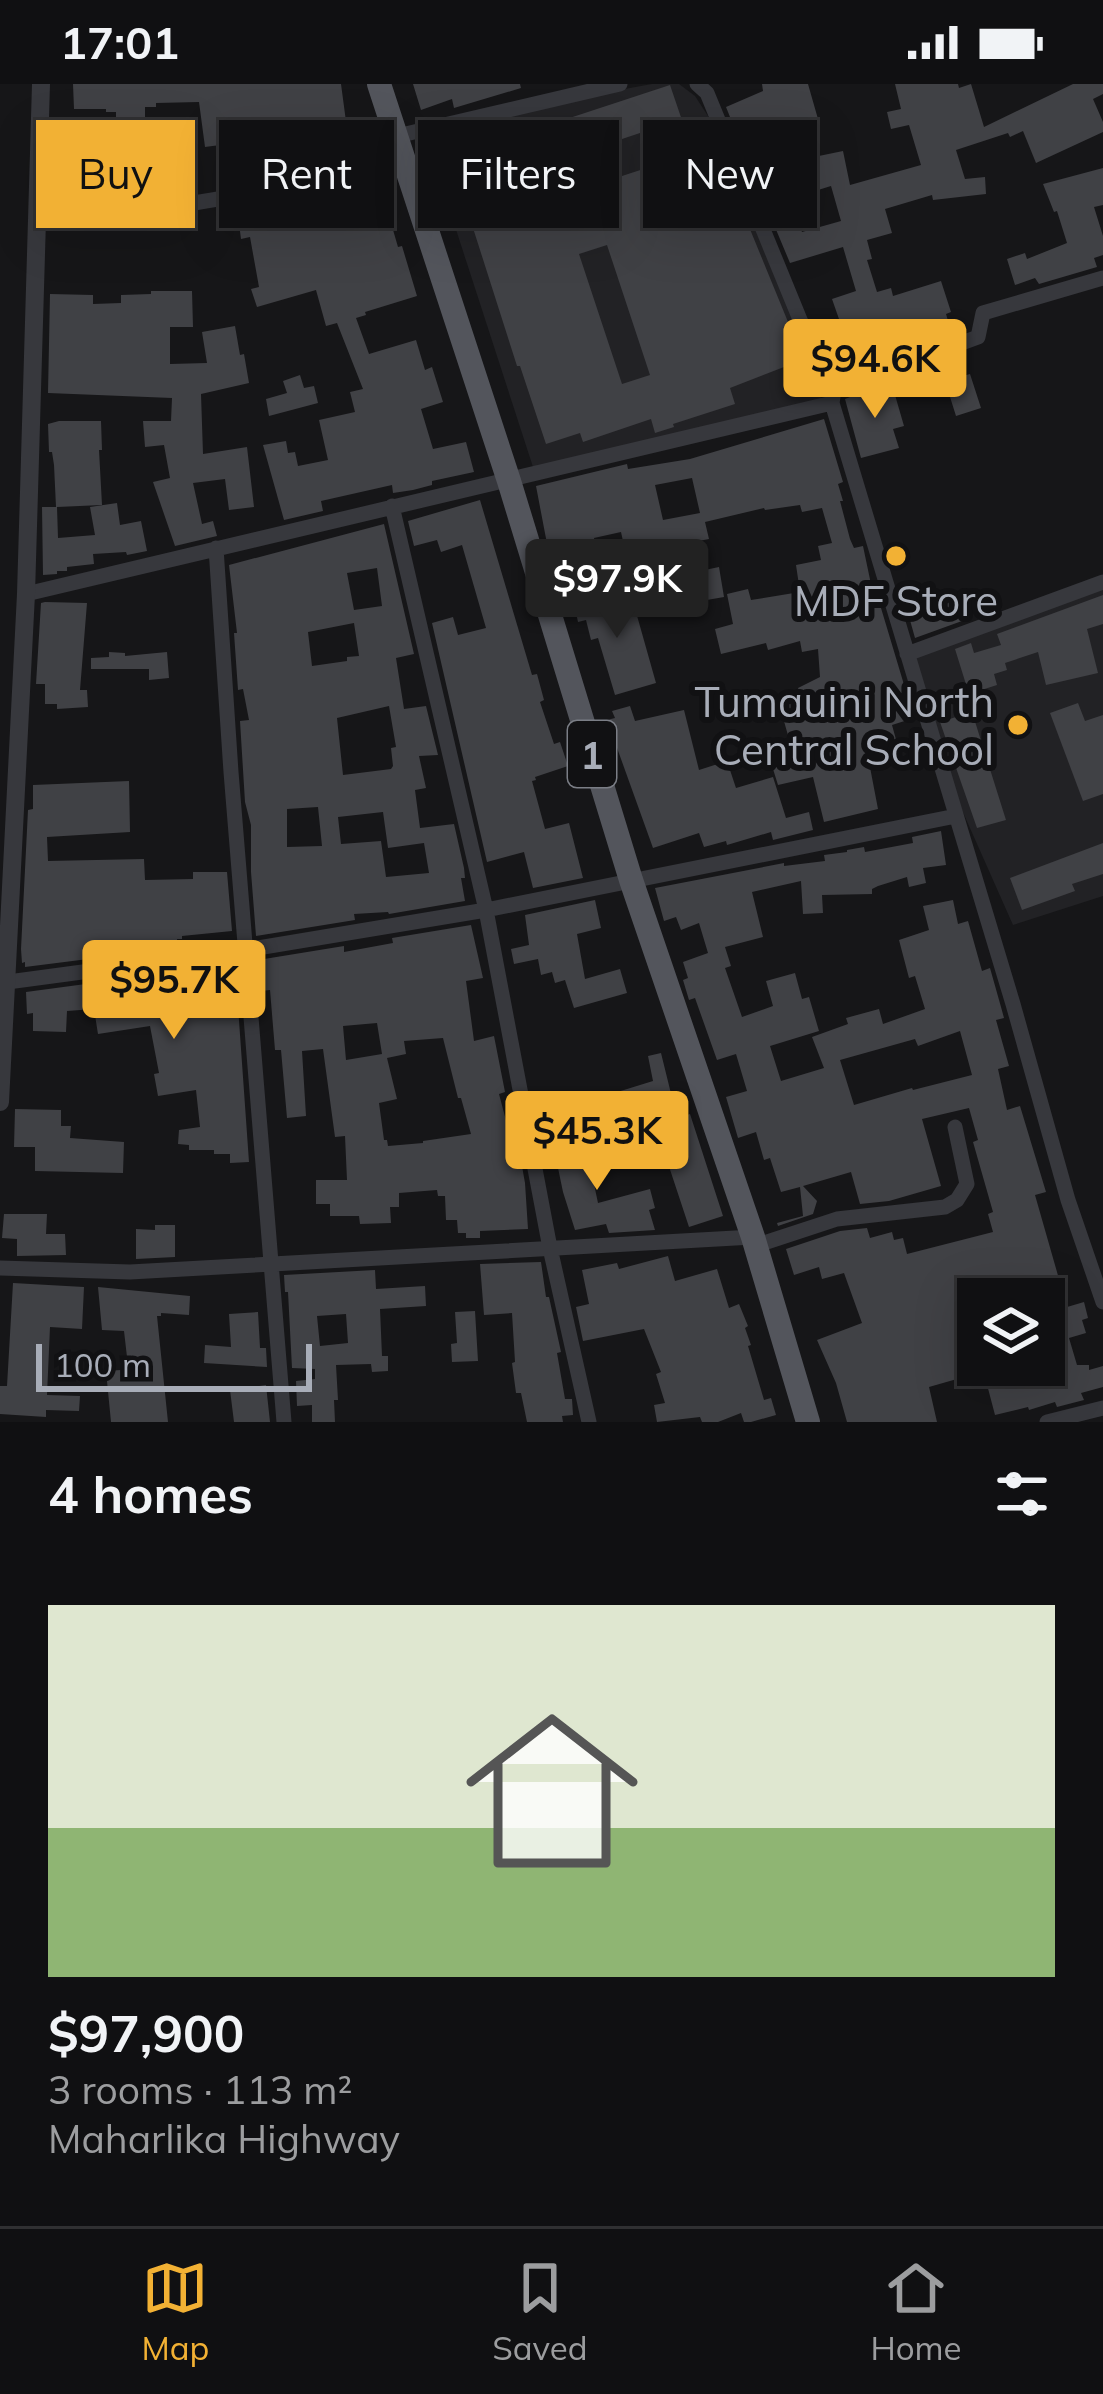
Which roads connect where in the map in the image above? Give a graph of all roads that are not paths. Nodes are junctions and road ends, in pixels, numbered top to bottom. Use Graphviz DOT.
graph roads {
  1 [pos="41,84"];
  2 [pos="379,84"];
  3 [pos="620,84"];
  4 [pos="698,84"];
  5 [pos="40,120"];
  6 [pos="398,136"];
  7 [pos="408,167"];
  8 [pos="195,203"];
  9 [pos="36,221"];
  10 [pos="1103,278"];
  11 [pos="833,396"];
  12 [pos="509,481"];
  13 [pos="392,506"];
  14 [pos="215,548"];
  15 [pos="1103,582"];
  16 [pos="26,594"];
  17 [pos="907,654"];
  18 [pos="956,815"];
  19 [pos="631,880"];
  20 [pos="486,910"];
  21 [pos="246,950"];
  22 [pos="2,982"];
  23 [pos="0,1102"];
  24 [pos="955,1127"];
  25 [pos="754,1242"];
  26 [pos="550,1248"];
  27 [pos="273,1263"];
  28 [pos="0,1268"];
  29 [pos="1103,1302"];
  30 [pos="1103,1408"];
  31 [pos="284,1422"];
  32 [pos="589,1422"];
  33 [pos="808,1422"];
  34 [pos="1047,1422"];
  1 -- 5 [label="street"];
  2 -- 6 [label="main road, 1"];
  3 -- 6 [label="street"];
  4 -- 11 [label="street"];
  6 -- 7 [label="main road, 1"];
  7 -- 8 [label="street"];
  7 -- 12 [label="main road, 1"];
  9 -- 16 [label="street"];
  10 -- 11 [label="street"];
  11 -- 12 [label="street"];
  11 -- 17 [label="street"];
  12 -- 13 [label="street"];
  12 -- 19 [label="main road, 1"];
  13 -- 14 [label="street"];
  13 -- 20 [label="street"];
  14 -- 16 [label="street"];
  14 -- 21 [label="street"];
  15 -- 17 [label="street"];
  16 -- 22 [label="street"];
  17 -- 18 [label="street"];
  18 -- 19 [label="street"];
  18 -- 29 [label="street"];
  19 -- 20 [label="street"];
  19 -- 25 [label="main road, 1"];
  20 -- 21 [label="street"];
  20 -- 26 [label="street"];
  21 -- 22 [label="street"];
  21 -- 27 [label="street"];
  22 -- 23 [label="street"];
  24 -- 25 [label="street"];
  25 -- 26 [label="street"];
  25 -- 33 [label="main road, 1"];
  26 -- 27 [label="street"];
  26 -- 32 [label="street"];
  27 -- 28 [label="street"];
  27 -- 31 [label="street"];
  30 -- 34 [label="street"];
}
